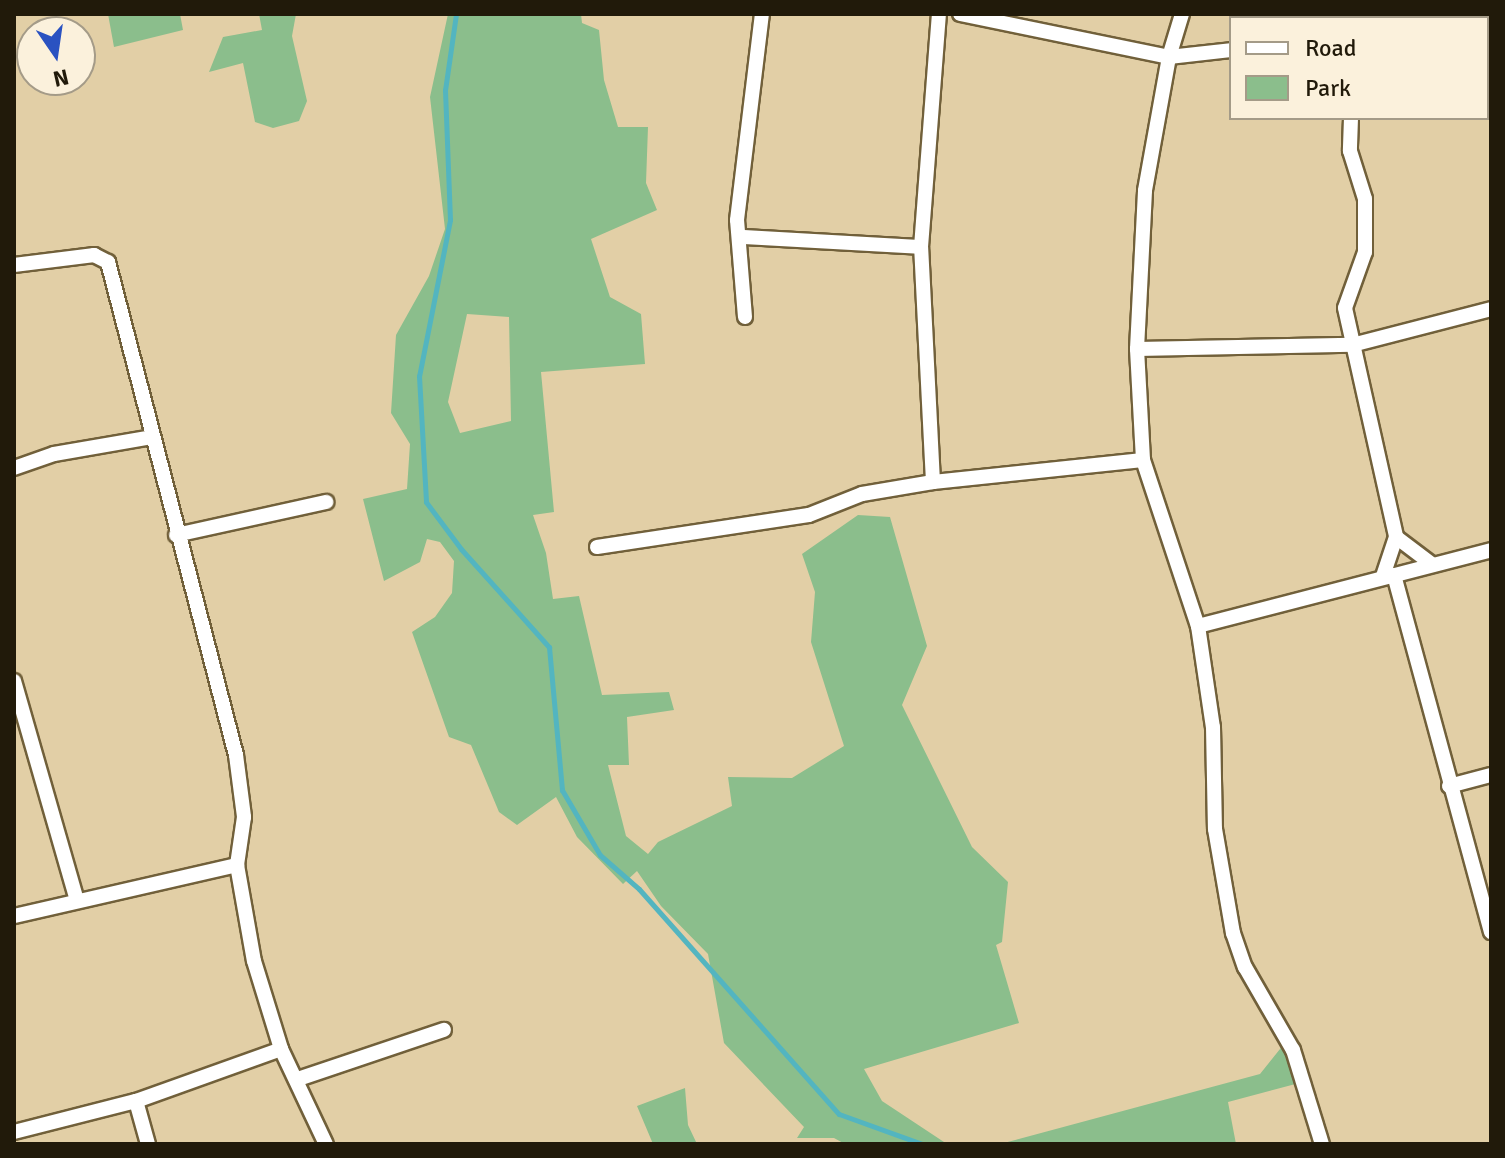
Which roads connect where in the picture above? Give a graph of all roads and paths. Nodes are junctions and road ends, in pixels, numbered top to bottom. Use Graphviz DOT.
graph roads {
  1 [pos="762,14"];
  2 [pos="939,14"];
  3 [pos="960,14"];
  4 [pos="1182,14"];
  5 [pos="1229,50"];
  6 [pos="1169,57"];
  7 [pos="1351,120"];
  8 [pos="742,237"];
  9 [pos="921,247"];
  10 [pos="14,265"];
  11 [pos="1491,309"];
  12 [pos="745,317"];
  13 [pos="1352,345"];
  14 [pos="1137,349"];
  15 [pos="152,437"];
  16 [pos="1143,460"];
  17 [pos="14,468"];
  18 [pos="933,482"];
  19 [pos="326,502"];
  20 [pos="176,535"];
  21 [pos="1396,537"];
  22 [pos="597,547"];
  23 [pos="1491,550"];
  24 [pos="1433,565"];
  25 [pos="1389,576"];
  26 [pos="1198,626"];
  27 [pos="14,681"];
  28 [pos="1491,775"];
  29 [pos="1449,786"];
  30 [pos="237,865"];
  31 [pos="77,900"];
  32 [pos="14,916"];
  33 [pos="1491,932"];
  34 [pos="444,1030"];
  35 [pos="281,1049"];
  36 [pos="298,1079"];
  37 [pos="136,1101"];
  38 [pos="14,1132"];
  39 [pos="148,1144"];
  40 [pos="326,1144"];
  41 [pos="1322,1144"];
  1 -- 8 [label="street"];
  2 -- 9 [label="street"];
  3 -- 6 [label="street"];
  4 -- 6 [label="street"];
  5 -- 6 [label="street"];
  6 -- 14 [label="street"];
  7 -- 13 [label="street"];
  8 -- 9 [label="street"];
  8 -- 12 [label="street"];
  9 -- 18 [label="street"];
  10 -- 15 [label="street"];
  11 -- 13 [label="street"];
  13 -- 14 [label="street"];
  13 -- 21 [label="street"];
  14 -- 16 [label="street"];
  15 -- 17 [label="street"];
  15 -- 20 [label="street"];
  16 -- 18 [label="street"];
  16 -- 26 [label="street"];
  18 -- 22 [label="street"];
  19 -- 20 [label="street"];
  20 -- 30 [label="street"];
  21 -- 24 [label="street"];
  21 -- 25 [label="street"];
  23 -- 24 [label="street"];
  24 -- 25 [label="street"];
  25 -- 26 [label="street"];
  25 -- 29 [label="street"];
  26 -- 41 [label="street"];
  27 -- 31 [label="street"];
  28 -- 29 [label="street"];
  29 -- 33 [label="street"];
  30 -- 31 [label="street"];
  30 -- 35 [label="street"];
  31 -- 32 [label="street"];
  34 -- 36 [label="street"];
  35 -- 36 [label="street"];
  35 -- 37 [label="street"];
  36 -- 40 [label="street"];
  37 -- 38 [label="street"];
  37 -- 39 [label="street"];
}
